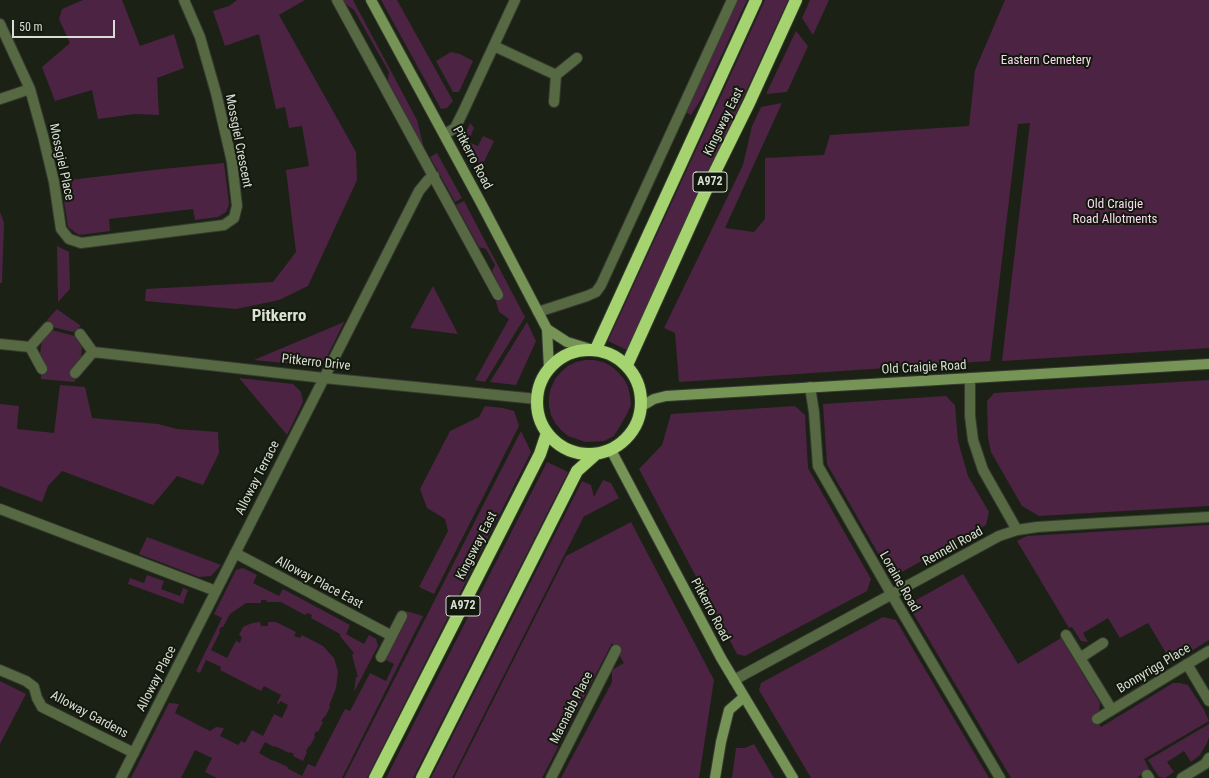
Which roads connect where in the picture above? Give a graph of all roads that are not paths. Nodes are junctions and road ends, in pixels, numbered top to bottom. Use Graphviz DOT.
graph roads {
  1 [pos="184,0"];
  2 [pos="337,0"];
  3 [pos="371,0"];
  4 [pos="515,0"];
  5 [pos="732,0"];
  6 [pos="756,0"];
  7 [pos="796,0"];
  8 [pos="0,24"];
  9 [pos="494,46"];
  10 [pos="577,58"];
  11 [pos="556,75"];
  12 [pos="30,89"];
  13 [pos="0,99"];
  14 [pos="554,102"];
  15 [pos="444,134"];
  16 [pos="434,176"];
  17 [pos="69,239"];
  18 [pos="498,295"];
  19 [pos="538,312"];
  20 [pos="48,327"];
  21 [pos="547,329"];
  22 [pos="80,334"];
  23 [pos="0,344"];
  24 [pos="30,347"];
  25 [pos="593,349"];
  26 [pos="93,352"];
  27 [pos="1209,364"];
  28 [pos="627,365"];
  29 [pos="42,368"];
  30 [pos="549,368"];
  31 [pos="75,373"];
  32 [pos="324,378"];
  33 [pos="970,378"];
  34 [pos="810,387"];
  35 [pos="537,399"];
  36 [pos="642,406"];
  37 [pos="547,433"];
  38 [pos="611,450"];
  39 [pos="596,454"];
  40 [pos="0,509"];
  41 [pos="1209,517"];
  42 [pos="1017,530"];
  43 [pos="235,553"];
  44 [pos="216,591"];
  45 [pos="892,595"];
  46 [pos="402,616"];
  47 [pos="1066,635"];
  48 [pos="392,636"];
  49 [pos="1104,643"];
  50 [pos="616,650"];
  51 [pos="1209,651"];
  52 [pos="381,657"];
  53 [pos="1080,658"];
  54 [pos="1187,664"];
  55 [pos="0,670"];
  56 [pos="734,680"];
  57 [pos="744,697"];
  58 [pos="1209,701"];
  59 [pos="1112,710"];
  60 [pos="1098,719"];
  61 [pos="134,753"];
  62 [pos="1209,758"];
  63 [pos="121,778"];
  64 [pos="375,778"];
  65 [pos="422,778"];
  66 [pos="551,778"];
  67 [pos="715,778"];
  68 [pos="793,778"];
  69 [pos="1000,778"];
  70 [pos="1182,778"];
  1 -- 17 [label="street, Mossgiel Crescent"];
  2 -- 16 [label="street"];
  3 -- 15 [label="street, Pitkerro Road"];
  4 -- 9 [label="street"];
  5 -- 19 [label="street"];
  6 -- 25 [label="highway, Kingsway East / A972"];
  7 -- 28 [label="highway, Kingsway East / A972"];
  8 -- 12 [label="street, Mossgiel Place"];
  9 -- 11 [label="street"];
  9 -- 15 [label="street"];
  10 -- 11 [label="street"];
  11 -- 14 [label="street"];
  12 -- 13 [label="street"];
  12 -- 17 [label="street, Mossgiel Place"];
  15 -- 19 [label="street, Pitkerro Road"];
  16 -- 18 [label="street"];
  16 -- 32 [label="street, Alloway Terrace"];
  19 -- 21 [label="street, Pitkerro Road"];
  20 -- 24 [label="street"];
  21 -- 25 [label="street, Pitkerro Road"];
  21 -- 30 [label="street, Pitkerro Road"];
  22 -- 26 [label="street"];
  23 -- 24 [label="street"];
  24 -- 29 [label="street"];
  25 -- 28 [label="highway"];
  25 -- 30 [label="highway"];
  26 -- 31 [label="street"];
  26 -- 32 [label="street, Pitkerro Drive"];
  27 -- 33 [label="street, Old Craigie Road"];
  28 -- 36 [label="highway"];
  30 -- 35 [label="highway"];
  32 -- 35 [label="street, Pitkerro Drive"];
  32 -- 43 [label="street, Alloway Terrace"];
  33 -- 34 [label="street, Old Craigie Road"];
  33 -- 42 [label="street"];
  34 -- 36 [label="street, Old Craigie Road"];
  34 -- 45 [label="street, Loraine Road"];
  35 -- 37 [label="highway"];
  36 -- 38 [label="highway"];
  37 -- 39 [label="highway"];
  37 -- 64 [label="highway, Kingsway East / A972"];
  38 -- 39 [label="highway"];
  38 -- 56 [label="street, Pitkerro Road"];
  39 -- 65 [label="highway"];
  40 -- 44 [label="street"];
  41 -- 42 [label="street, Rennell Road"];
  42 -- 45 [label="street, Rennell Road"];
  43 -- 44 [label="street, Alloway Terrace"];
  43 -- 48 [label="street, Alloway Place East"];
  44 -- 61 [label="street, Alloway Place"];
  45 -- 56 [label="street, Rennell Road"];
  45 -- 69 [label="street, Loraine Road"];
  46 -- 48 [label="street"];
  47 -- 53 [label="street, Bonnyrigg Place"];
  48 -- 52 [label="street"];
  49 -- 53 [label="street"];
  50 -- 66 [label="street, Macnabb Place"];
  51 -- 54 [label="street, Bonnyrigg Place"];
  53 -- 59 [label="street, Bonnyrigg Place"];
  54 -- 58 [label="street"];
  54 -- 59 [label="street, Bonnyrigg Place"];
  55 -- 61 [label="street, Alloway Gardens"];
  56 -- 57 [label="street, Pitkerro Road"];
  57 -- 67 [label="street"];
  57 -- 68 [label="street, Pitkerro Road"];
  59 -- 60 [label="street, Bonnyrigg Place"];
  61 -- 63 [label="street, Alloway Place"];
  62 -- 70 [label="street"];
}
